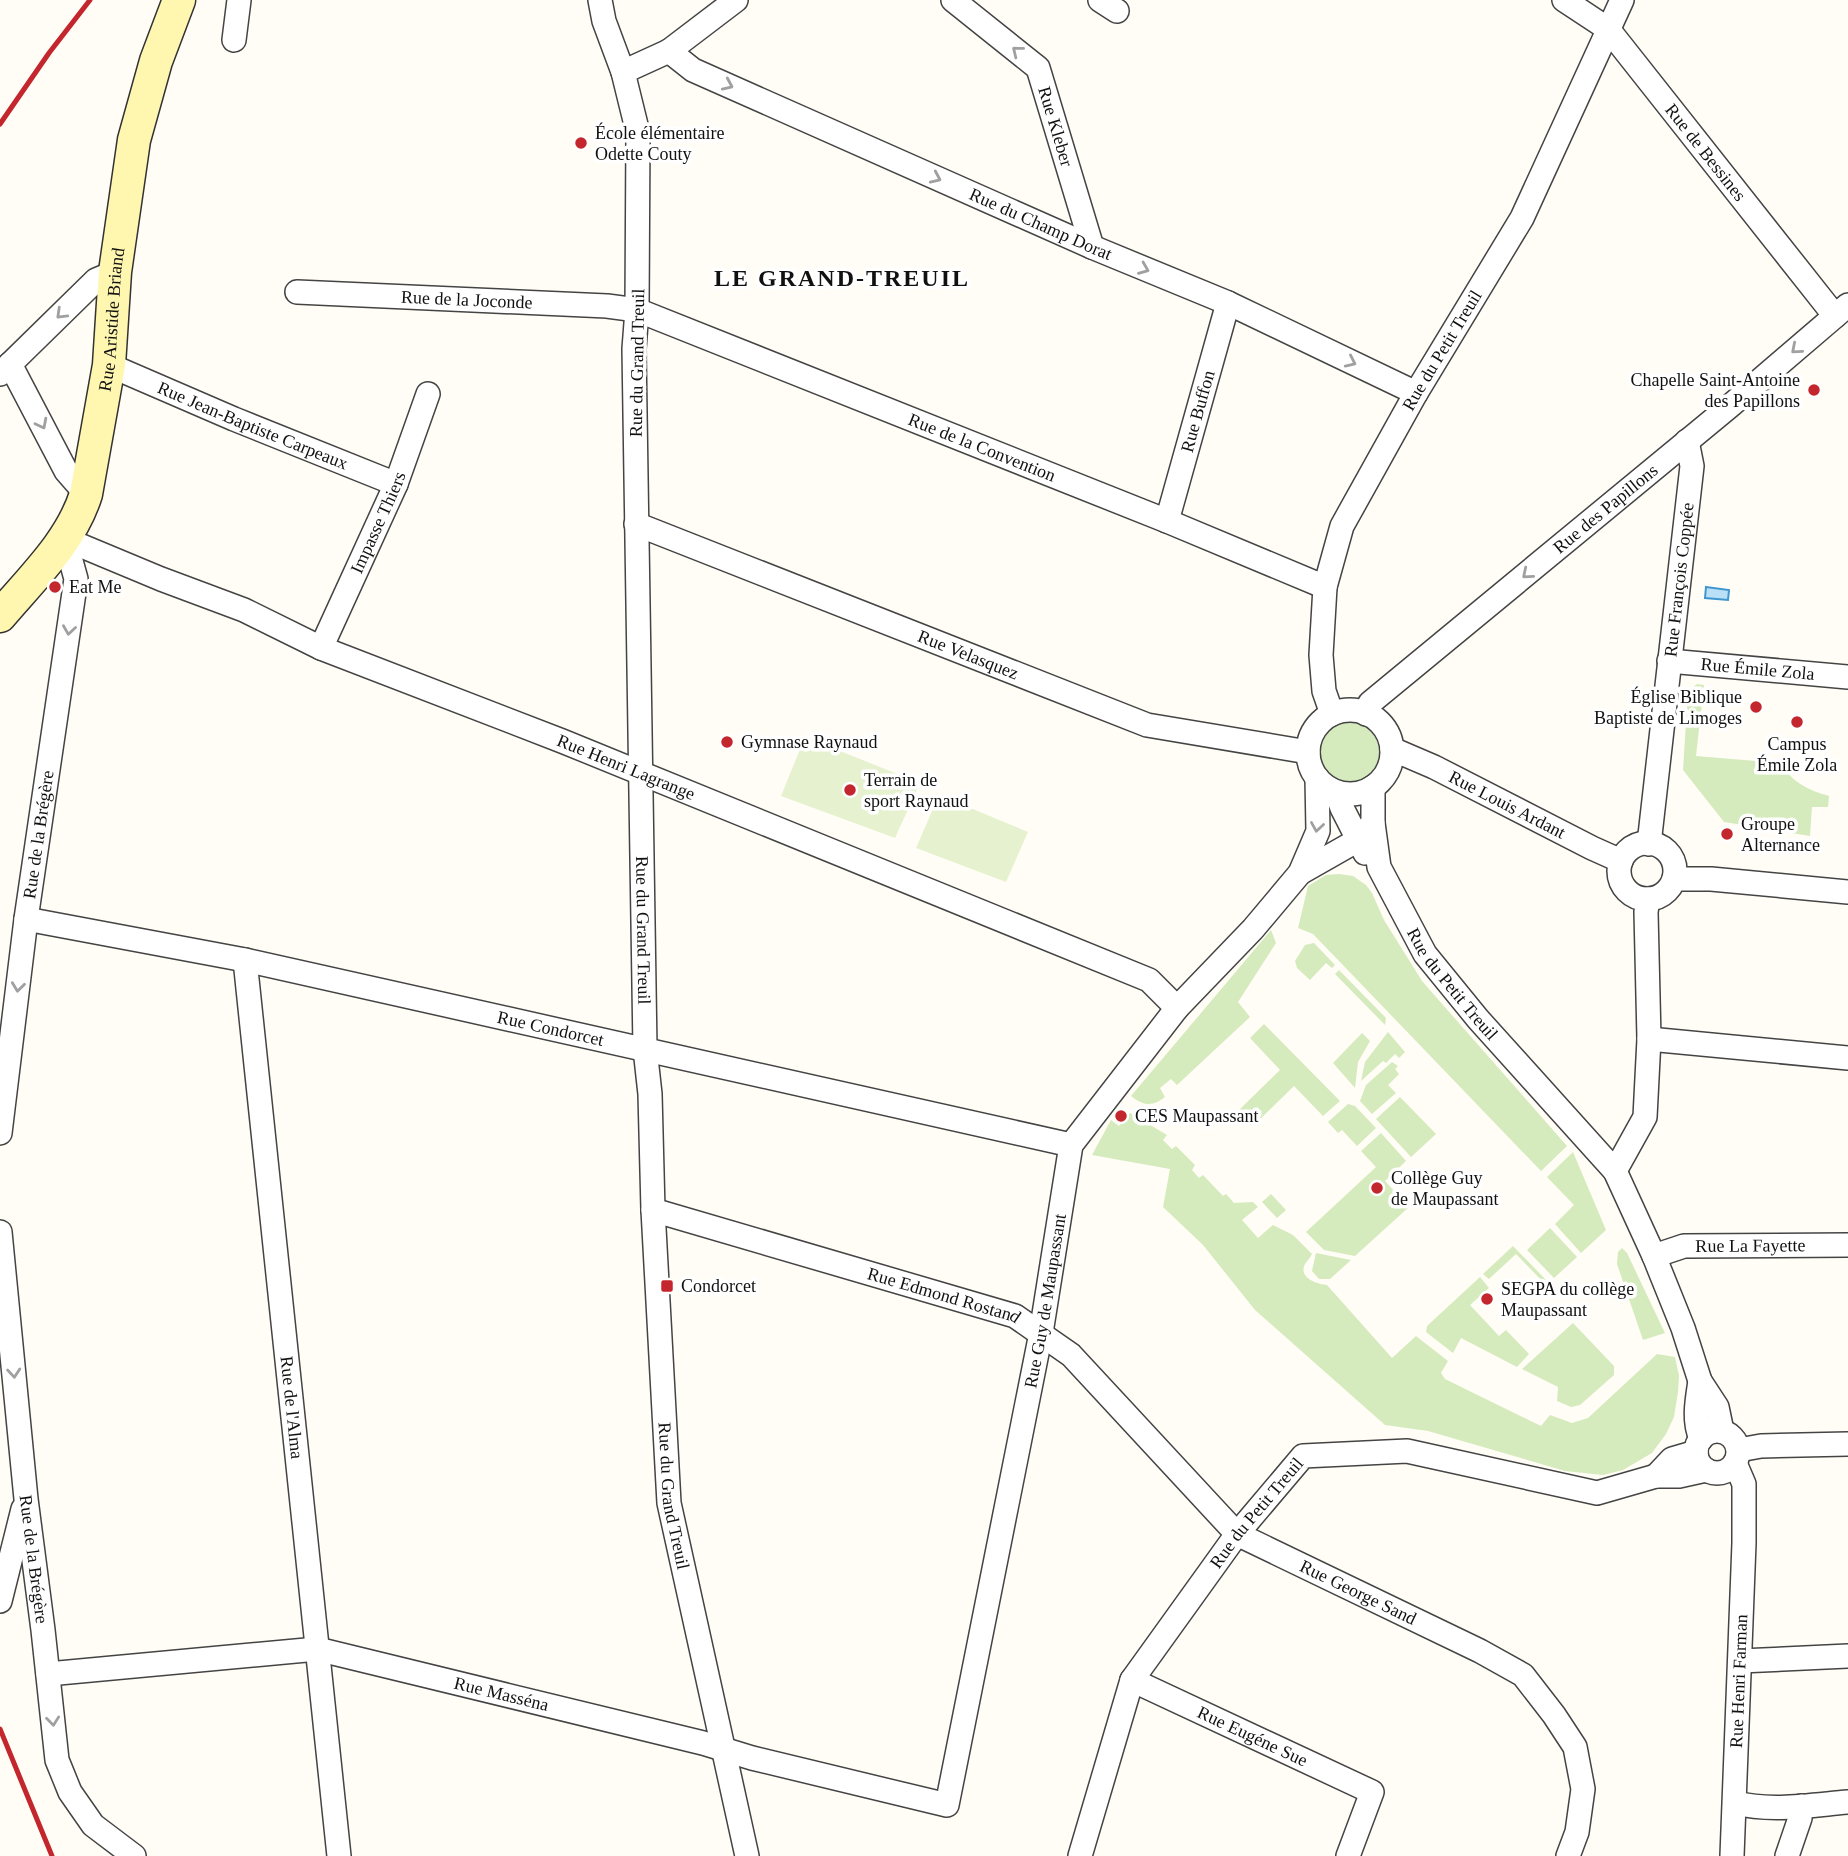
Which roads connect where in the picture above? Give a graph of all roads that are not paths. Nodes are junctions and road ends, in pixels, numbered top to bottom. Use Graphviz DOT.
graph roads {
  1 [pos="179,0"];
  2 [pos="239,0"];
  3 [pos="600,0"];
  4 [pos="736,0"];
  5 [pos="953,0"];
  6 [pos="1564,0"];
  7 [pos="1622,0"];
  8 [pos="1608,29"];
  9 [pos="234,40"];
  10 [pos="669,51"];
  11 [pos="623,72"];
  12 [pos="1092,247"];
  13 [pos="114,272"];
  14 [pos="297,292"];
  15 [pos="1228,303"];
  16 [pos="637,310"];
  17 [pos="1842,311"];
  18 [pos="109,365"];
  19 [pos="5,369"];
  20 [pos="1416,393"];
  21 [pos="428,394"];
  22 [pos="1687,441"];
  23 [pos="396,484"];
  24 [pos="86,494"];
  25 [pos="1167,521"];
  26 [pos="636,524"];
  27 [pos="65,539"];
  28 [pos="1325,587"];
  29 [pos="0,616"];
  30 [pos="321,648"];
  31 [pos="1669,661"];
  32 [pos="1848,677"];
  33 [pos="1332,714"];
  34 [pos="1366,714"];
  35 [pos="1392,749"];
  36 [pos="1308,752"];
  37 [pos="640,773"];
  38 [pos="1317,778"];
  39 [pos="1373,787"];
  40 [pos="1336,792"];
  41 [pos="1365,832"];
  42 [pos="1649,844"];
  43 [pos="1621,861"];
  44 [pos="1380,867"];
  45 [pos="1300,873"];
  46 [pos="1674,879"];
  47 [pos="1848,892"];
  48 [pos="1648,899"];
  49 [pos="26,919"];
  50 [pos="245,960"];
  51 [pos="1177,1008"];
  52 [pos="1649,1039"];
  53 [pos="645,1049"];
  54 [pos="1848,1058"];
  55 [pos="0,1133"];
  56 [pos="1071,1144"];
  57 [pos="1615,1171"];
  58 [pos="653,1210"];
  59 [pos="0,1232"];
  60 [pos="1848,1245"];
  61 [pos="1654,1256"];
  62 [pos="3,1283"];
  63 [pos="1041,1333"];
  64 [pos="1848,1444"];
  65 [pos="1717,1454"];
  66 [pos="26,1499"];
  67 [pos="1237,1534"];
  68 [pos="0,1601"];
  69 [pos="317,1650"];
  70 [pos="1848,1656"];
  71 [pos="1740,1661"];
  72 [pos="48,1674"];
  73 [pos="1132,1680"];
  74 [pos="724,1749"];
  75 [pos="1848,1802"];
  76 [pos="1736,1803"];
  77 [pos="947,1805"];
  78 [pos="1801,1806"];
  79 [pos="134,1856"];
  80 [pos="339,1856"];
  81 [pos="747,1856"];
  82 [pos="1080,1856"];
  83 [pos="1348,1856"];
  84 [pos="1568,1856"];
  85 [pos="1732,1856"];
  86 [pos="1787,1856"];
  1 -- 13 [label="street, Rue Aristide Briand"];
  2 -- 9 [label="street"];
  3 -- 11 [label="street, Rue du Grand Treuil"];
  4 -- 10 [label="street"];
  12 -- 5 [label="street, Rue Kleber, one-way"];
  6 -- 8 [label="street, Rue de Bessines"];
  7 -- 8 [label="street, Rue du Petit Treuil"];
  8 -- 17 [label="street, Rue de Bessines"];
  8 -- 20 [label="street, Rue du Petit Treuil"];
  10 -- 11 [label="street"];
  10 -- 12 [label="street, Rue du Champ Dorat, one-way"];
  11 -- 16 [label="street, Rue du Grand Treuil"];
  12 -- 15 [label="street, Rue du Champ Dorat, one-way"];
  13 -- 18 [label="street, Rue Aristide Briand"];
  13 -- 19 [label="street, one-way"];
  14 -- 16 [label="street, Rue de la Joconde"];
  15 -- 20 [label="street, Rue du Champ Dorat, one-way"];
  15 -- 25 [label="street, Rue Buffon"];
  16 -- 25 [label="street, Rue de la Convention"];
  16 -- 26 [label="street, Rue du Grand Treuil"];
  17 -- 22 [label="street, Rue des Papillons, one-way"];
  18 -- 23 [label="street, Rue Jean-Baptiste Carpeaux"];
  18 -- 24 [label="street, Rue Aristide Briand"];
  19 -- 24 [label="street, one-way"];
  20 -- 28 [label="street, Rue du Petit Treuil"];
  21 -- 23 [label="street, Impasse Thiers"];
  22 -- 31 [label="street, Rue François Coppée"];
  22 -- 34 [label="street, Rue des Papillons, one-way"];
  23 -- 30 [label="street, Impasse Thiers"];
  24 -- 27 [label="street, Rue Aristide Briand"];
  25 -- 28 [label="street, Rue de la Convention"];
  26 -- 36 [label="street, Rue Velasquez"];
  26 -- 37 [label="street, Rue du Grand Treuil"];
  27 -- 29 [label="street, Rue Aristide Briand"];
  27 -- 30 [label="street, Rue Henri Lagrange"];
  27 -- 49 [label="street, Rue de la Brégère, one-way"];
  28 -- 33 [label="street, Rue du Petit Treuil"];
  30 -- 37 [label="street, Rue Henri Lagrange"];
  31 -- 32 [label="street, Rue Émile Zola"];
  31 -- 42 [label="street, Rue François Coppée"];
  33 -- 34 [label="street"];
  33 -- 36 [label="street"];
  34 -- 35 [label="street"];
  35 -- 39 [label="street"];
  35 -- 43 [label="street, Rue Louis Ardant"];
  36 -- 38 [label="street"];
  37 -- 51 [label="street, Rue Henri Lagrange"];
  37 -- 53 [label="street, Rue du Grand Treuil"];
  38 -- 40 [label="street"];
  38 -- 45 [label="street, Rue Guy de Maupassant, one-way"];
  39 -- 40 [label="street"];
  39 -- 41 [label="street"];
  40 -- 41 [label="street, Rue du Petit Treuil"];
  41 -- 44 [label="street, Rue du Petit Treuil"];
  41 -- 45 [label="street, Rue Guy de Maupassant"];
  42 -- 43 [label="street"];
  42 -- 46 [label="street"];
  43 -- 48 [label="street"];
  44 -- 45 [label="street"];
  44 -- 57 [label="street, Rue du Petit Treuil"];
  45 -- 51 [label="street, Rue Guy de Maupassant"];
  46 -- 47 [label="street"];
  46 -- 48 [label="street"];
  48 -- 52 [label="street"];
  49 -- 50 [label="street, Rue Condorcet"];
  49 -- 55 [label="street, Rue de la Brégère, one-way"];
  50 -- 53 [label="street, Rue Condorcet"];
  50 -- 69 [label="street, Rue de l'Alma"];
  51 -- 56 [label="street, Rue Guy de Maupassant"];
  52 -- 54 [label="street"];
  52 -- 57 [label="street"];
  53 -- 56 [label="street, Rue Condorcet"];
  53 -- 58 [label="street, Rue du Grand Treuil"];
  56 -- 63 [label="street, Rue Guy de Maupassant"];
  57 -- 61 [label="street, Rue du Petit Treuil"];
  58 -- 63 [label="street, Rue Edmond Rostand"];
  58 -- 74 [label="street, Rue du Grand Treuil"];
  59 -- 62 [label="street, Rue de la Brégère"];
  60 -- 61 [label="street, Rue La Fayette"];
  61 -- 65 [label="street, Rue du Petit Treuil"];
  62 -- 66 [label="street, Rue de la Brégère, one-way"];
  63 -- 67 [label="street, Rue Edmond Rostand"];
  63 -- 77 [label="street, Rue Guy de Maupassant"];
  64 -- 65 [label="street"];
  65 -- 67 [label="street, Rue du Petit Treuil"];
  65 -- 71 [label="street, Rue Henri Farman"];
  66 -- 68 [label="street"];
  66 -- 72 [label="street, Rue de la Brégère"];
  67 -- 73 [label="street, Rue du Petit Treuil"];
  67 -- 84 [label="street, Rue George Sand"];
  69 -- 72 [label="street, Rue Masséna"];
  69 -- 74 [label="street, Rue Masséna"];
  69 -- 80 [label="street, Rue de l'Alma"];
  70 -- 71 [label="street"];
  71 -- 76 [label="street, Rue Henri Farman"];
  72 -- 79 [label="street, Rue de la Brégère, one-way"];
  73 -- 82 [label="street, Rue du Petit Treuil"];
  73 -- 83 [label="street, Rue Eugéne Sue"];
  74 -- 77 [label="street, Rue Masséna"];
  74 -- 81 [label="street, Rue du Grand Treuil"];
  75 -- 78 [label="street"];
  76 -- 78 [label="street"];
  76 -- 85 [label="street, Rue Henri Farman"];
  78 -- 86 [label="street"];
}
